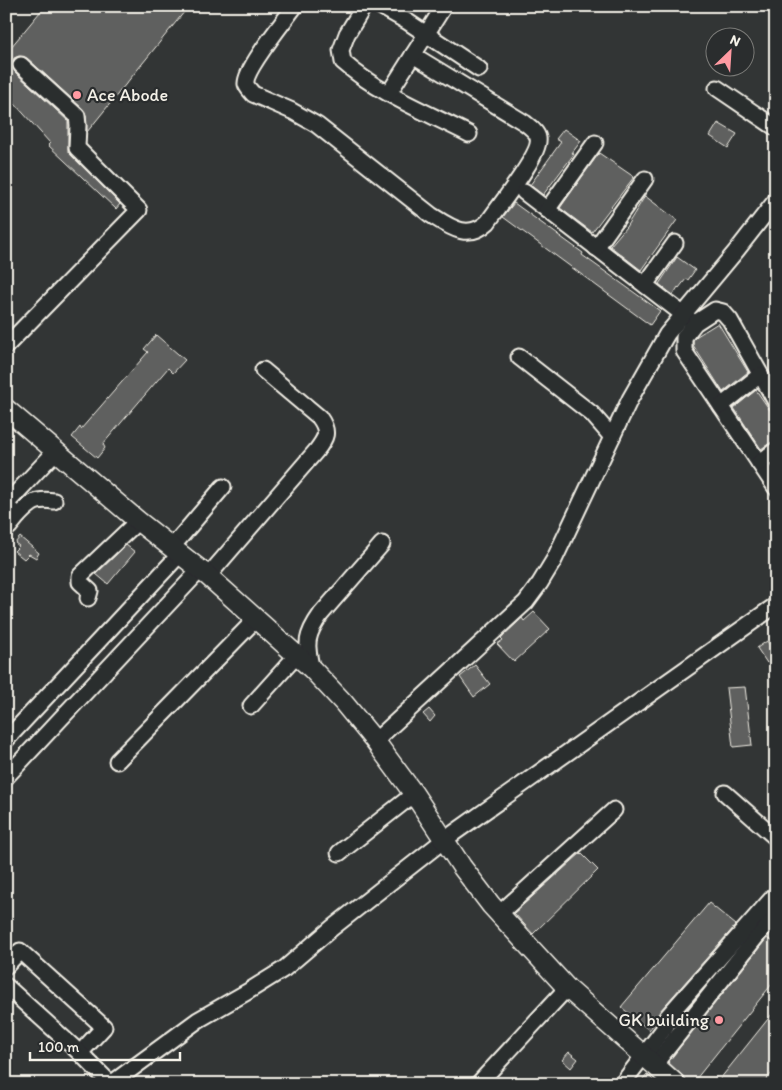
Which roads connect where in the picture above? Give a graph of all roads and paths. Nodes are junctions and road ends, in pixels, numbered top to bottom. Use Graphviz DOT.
graph roads {
  1 [pos="295,6"];
  2 [pos="364,6"];
  3 [pos="380,6"];
  4 [pos="444,6"];
  5 [pos="426,34"];
  6 [pos="413,55"];
  7 [pos="21,65"];
  8 [pos="479,69"];
  9 [pos="717,88"];
  10 [pos="389,93"];
  11 [pos="776,128"];
  12 [pos="469,134"];
  13 [pos="595,143"];
  14 [pos="646,179"];
  15 [pos="524,192"];
  16 [pos="776,200"];
  17 [pos="547,210"];
  18 [pos="675,243"];
  19 [pos="596,248"];
  20 [pos="645,285"];
  21 [pos="689,319"];
  22 [pos="6,346"];
  23 [pos="519,358"];
  24 [pos="263,370"];
  25 [pos="760,375"];
  26 [pos="776,402"];
  27 [pos="720,406"];
  28 [pos="8,415"];
  29 [pos="612,437"];
  30 [pos="52,449"];
  31 [pos="776,450"];
  32 [pos="759,463"];
  33 [pos="223,487"];
  34 [pos="776,488"];
  35 [pos="6,492"];
  36 [pos="54,501"];
  37 [pos="6,504"];
  38 [pos="138,521"];
  39 [pos="382,544"];
  40 [pos="176,551"];
  41 [pos="204,573"];
  42 [pos="88,598"];
  43 [pos="776,605"];
  44 [pos="257,618"];
  45 [pos="297,655"];
  46 [pos="312,669"];
  47 [pos="251,706"];
  48 [pos="6,740"];
  49 [pos="375,741"];
  50 [pos="117,761"];
  51 [pos="6,777"];
  52 [pos="726,793"];
  53 [pos="414,794"];
  54 [pos="614,810"];
  55 [pos="776,838"];
  56 [pos="444,840"];
  57 [pos="339,852"];
  58 [pos="774,895"];
  59 [pos="776,912"];
  60 [pos="499,914"];
  61 [pos="6,966"];
  62 [pos="6,986"];
  63 [pos="566,988"];
  64 [pos="80,1053"];
  65 [pos="649,1060"];
  66 [pos="478,1084"];
  67 [pos="622,1084"];
  68 [pos="676,1084"];
  1 -- 6 [label="street"];
  2 -- 10 [label="street"];
  3 -- 5 [label="street"];
  4 -- 5 [label="street"];
  5 -- 6 [label="street"];
  5 -- 8 [label="street"];
  6 -- 10 [label="street"];
  7 -- 22 [label="street"];
  9 -- 11 [label="street"];
  10 -- 12 [label="street"];
  13 -- 17 [label="street"];
  14 -- 19 [label="street"];
  15 -- 17 [label="street"];
  16 -- 21 [label="street"];
  17 -- 19 [label="street"];
  18 -- 20 [label="street"];
  19 -- 20 [label="street"];
  20 -- 21 [label="street"];
  21 -- 25 [label="street"];
  21 -- 27 [label="street"];
  21 -- 29 [label="street"];
  23 -- 29 [label="street"];
  24 -- 41 [label="street"];
  25 -- 26 [label="street"];
  25 -- 27 [label="street"];
  27 -- 32 [label="street"];
  28 -- 30 [label="main road"];
  29 -- 49 [label="street"];
  30 -- 35 [label="street"];
  30 -- 37 [label="street"];
  30 -- 38 [label="main road"];
  31 -- 32 [label="street"];
  32 -- 34 [label="street"];
  33 -- 40 [label="street"];
  36 -- 37 [label="street"];
  38 -- 40 [label="main road"];
  38 -- 42 [label="street"];
  39 -- 46 [label="street"];
  40 -- 41 [label="main road"];
  40 -- 48 [label="street"];
  41 -- 44 [label="main road"];
  41 -- 51 [label="street"];
  43 -- 56 [label="street"];
  44 -- 45 [label="main road"];
  44 -- 50 [label="street"];
  45 -- 46 [label="main road"];
  45 -- 47 [label="street"];
  46 -- 49 [label="main road"];
  49 -- 53 [label="main road"];
  52 -- 55 [label="street"];
  53 -- 56 [label="main road"];
  53 -- 57 [label="street"];
  54 -- 60 [label="street"];
  56 -- 60 [label="main road"];
  56 -- 64 [label="street"];
  58 -- 65 [label="street"];
  59 -- 65 [label="street"];
  60 -- 63 [label="main road"];
  61 -- 64 [label="street"];
  62 -- 64 [label="street"];
  63 -- 65 [label="main road"];
  63 -- 66 [label="street"];
  65 -- 67 [label="street"];
  65 -- 68 [label="main road"];
}
